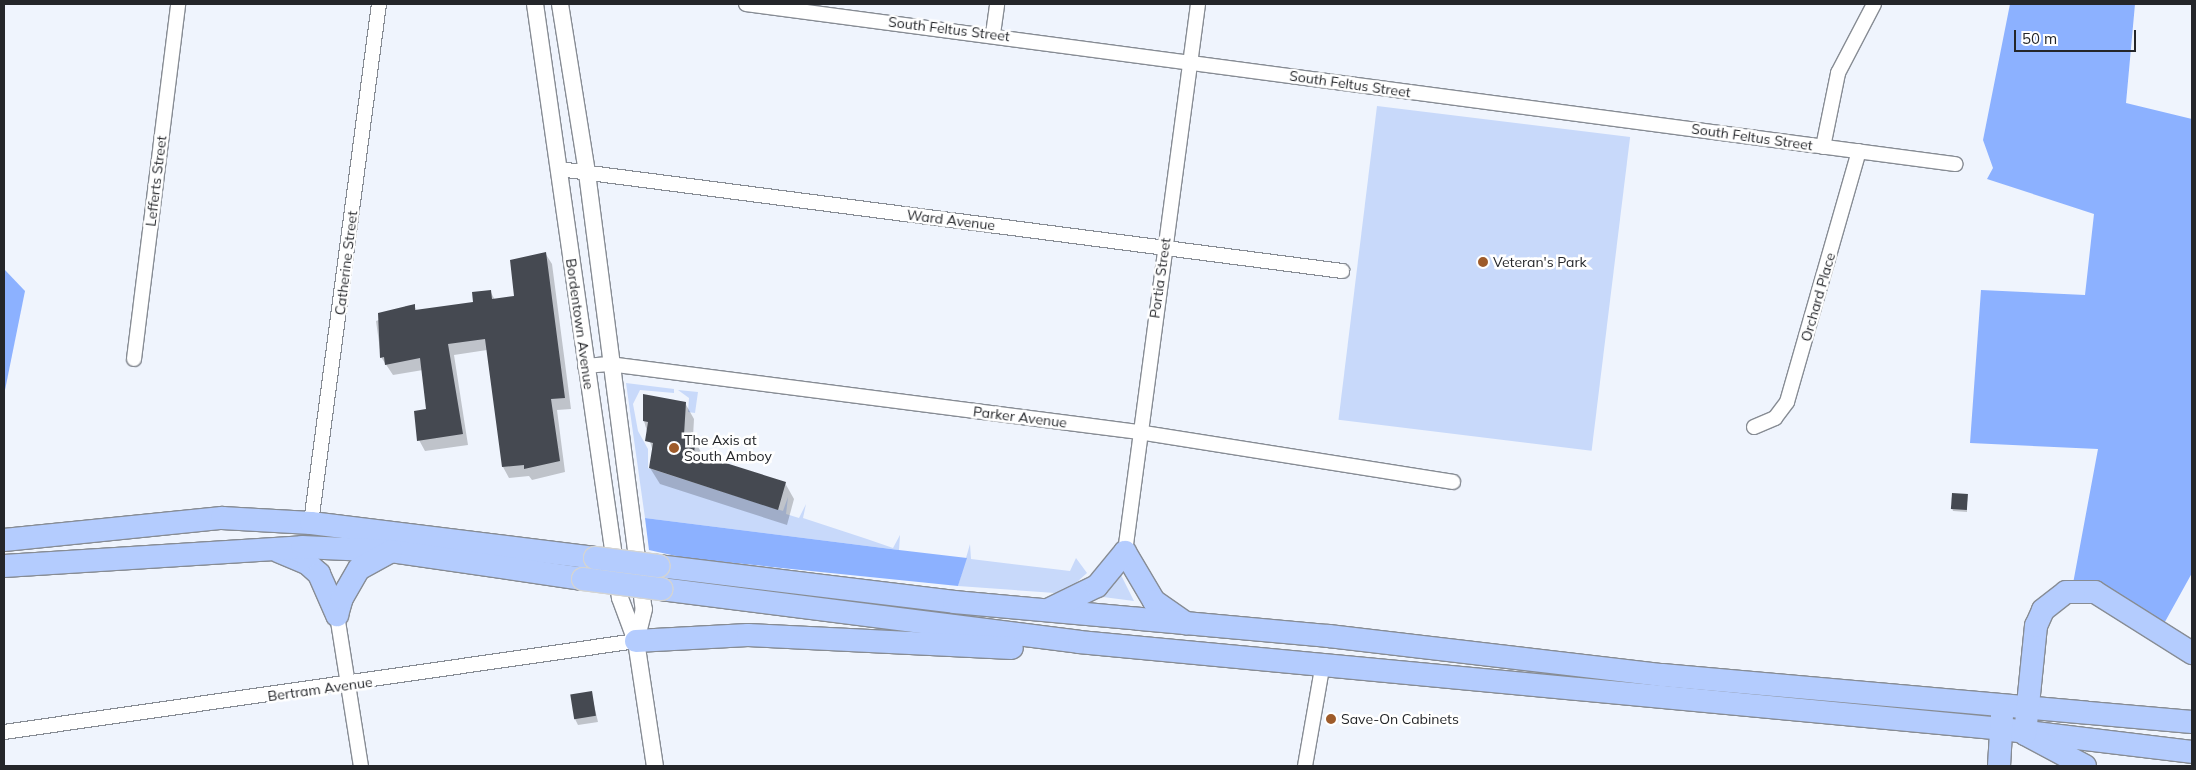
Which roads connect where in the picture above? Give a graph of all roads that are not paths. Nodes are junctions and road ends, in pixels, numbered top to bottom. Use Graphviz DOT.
graph roads {
  1 [pos="178,4"];
  2 [pos="379,4"];
  3 [pos="535,4"];
  4 [pos="560,4"];
  5 [pos="746,4"];
  6 [pos="997,4"];
  7 [pos="1198,4"];
  8 [pos="1874,4"];
  9 [pos="793,7"];
  10 [pos="993,34"];
  11 [pos="1189,63"];
  12 [pos="1823,146"];
  13 [pos="1859,151"];
  14 [pos="1955,164"];
  15 [pos="559,170"];
  16 [pos="587,173"];
  17 [pos="1165,247"];
  18 [pos="1342,271"];
  19 [pos="134,359"];
  20 [pos="609,364"];
  21 [pos="585,366"];
  22 [pos="1754,427"];
  23 [pos="1138,432"];
  24 [pos="1453,482"];
  25 [pos="603,488"];
  26 [pos="626,491"];
  27 [pos="311,523"];
  28 [pos="4,540"];
  29 [pos="260,547"];
  30 [pos="392,552"];
  31 [pos="1125,552"];
  32 [pos="4,566"];
  33 [pos="1046,611"];
  34 [pos="337,615"];
  35 [pos="1188,624"];
  36 [pos="636,641"];
  37 [pos="1079,642"];
  38 [pos="2192,653"];
  39 [pos="1323,663"];
  40 [pos="348,686"];
  41 [pos="2002,705"];
  42 [pos="2026,707"];
  43 [pos="2192,722"];
  44 [pos="2002,730"];
  45 [pos="4,732"];
  46 [pos="2025,734"];
  47 [pos="2192,752"];
  48 [pos="361,766"];
  49 [pos="655,766"];
  50 [pos="1305,766"];
  51 [pos="1999,766"];
  52 [pos="2085,766"];
  1 -- 19 [label="street, Lefferts Street"];
  2 -- 27 [label="street, Catherine Street"];
  3 -- 15 [label="street, Bordentown Avenue"];
  4 -- 16 [label="street, Bordentown Avenue"];
  5 -- 9 [label="street, South Feltus Street"];
  6 -- 10 [label="street"];
  7 -- 11 [label="street, Portia Street"];
  8 -- 12 [label="street"];
  9 -- 10 [label="street, South Feltus Street"];
  10 -- 11 [label="street, South Feltus Street"];
  11 -- 12 [label="street, South Feltus Street"];
  11 -- 17 [label="street, Portia Street"];
  12 -- 13 [label="street, South Feltus Street"];
  13 -- 14 [label="street, South Feltus Street"];
  13 -- 22 [label="street, Orchard Place"];
  15 -- 16 [label="street, Ward Avenue"];
  15 -- 21 [label="street, Bordentown Avenue"];
  16 -- 17 [label="street, Ward Avenue"];
  16 -- 20 [label="street, Bordentown Avenue"];
  17 -- 18 [label="street, Ward Avenue"];
  17 -- 23 [label="street, Portia Street"];
  20 -- 21 [label="street, Parker Avenue"];
  20 -- 23 [label="street, Parker Avenue"];
  20 -- 26 [label="street, Bordentown Avenue"];
  21 -- 25 [label="street, Bordentown Avenue"];
  23 -- 24 [label="street, Parker Avenue"];
  23 -- 31 [label="street, Portia Street"];
  25 -- 26 [label="street"];
  25 -- 36 [label="street, Bordentown Avenue"];
  26 -- 36 [label="street, Bordentown Avenue"];
  27 -- 28 [label="highway"];
  27 -- 33 [label="highway, bridge"];
  29 -- 30 [label="highway"];
  29 -- 32 [label="highway"];
  29 -- 34 [label="highway"];
  30 -- 34 [label="highway"];
  30 -- 37 [label="highway, bridge"];
  31 -- 33 [label="highway"];
  31 -- 35 [label="highway"];
  33 -- 35 [label="highway"];
  34 -- 40 [label="street"];
  35 -- 41 [label="highway"];
  36 -- 37 [label="highway"];
  36 -- 40 [label="street, Bertram Avenue"];
  36 -- 49 [label="street, Bordentown Avenue"];
  37 -- 39 [label="highway"];
  38 -- 42 [label="highway"];
  39 -- 44 [label="highway"];
  39 -- 50 [label="street"];
  40 -- 45 [label="street, Bertram Avenue"];
  40 -- 48 [label="street"];
  41 -- 42 [label="highway"];
  41 -- 44 [label="highway"];
  42 -- 43 [label="highway"];
  42 -- 46 [label="highway"];
  44 -- 46 [label="highway"];
  44 -- 51 [label="highway"];
  46 -- 47 [label="highway"];
  46 -- 52 [label="highway"];
}
